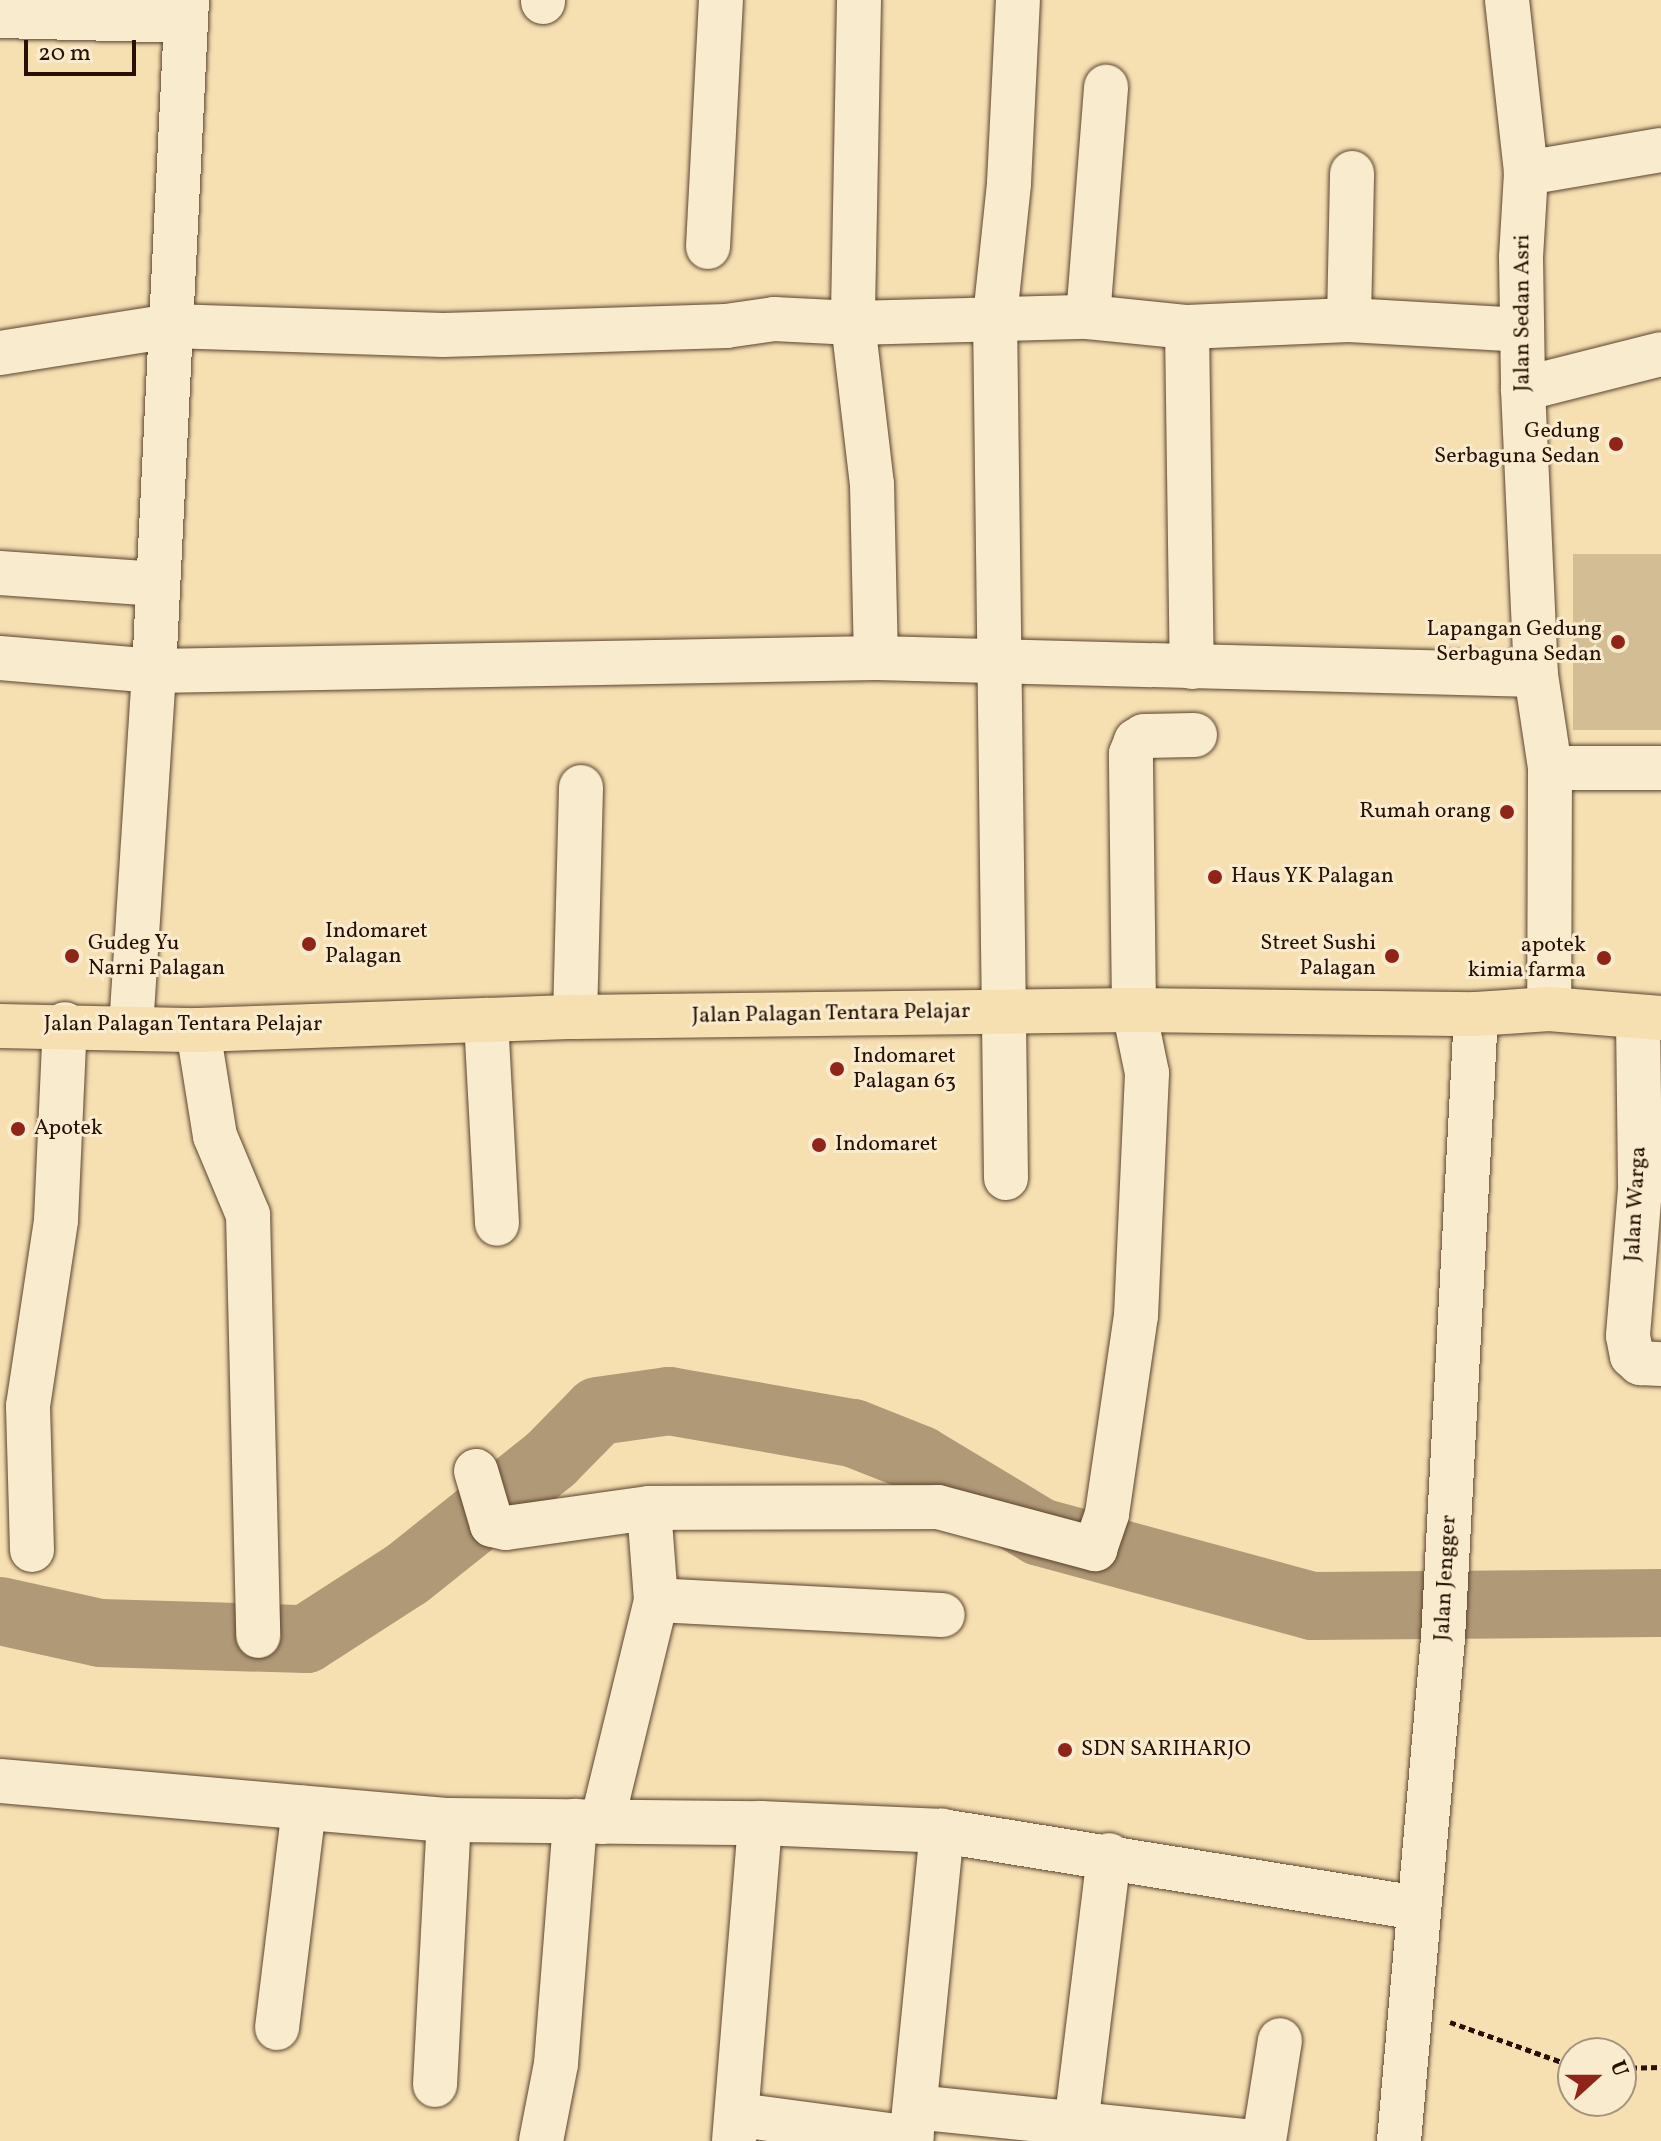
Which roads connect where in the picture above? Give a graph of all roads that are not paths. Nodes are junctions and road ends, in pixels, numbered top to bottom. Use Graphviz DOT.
graph roads {
  1 [pos="721,0"];
  2 [pos="859,0"];
  3 [pos="1018,0"];
  4 [pos="1507,0"];
  5 [pos="186,11"];
  6 [pos="0,16"];
  7 [pos="1106,87"];
  8 [pos="1661,150"];
  9 [pos="1352,173"];
  10 [pos="1526,173"];
  11 [pos="708,247"];
  12 [pos="995,317"];
  13 [pos="1088,317"];
  14 [pos="1349,320"];
  15 [pos="853,323"];
  16 [pos="171,326"];
  17 [pos="1187,327"];
  18 [pos="1522,330"];
  19 [pos="0,353"];
  20 [pos="1661,354"];
  21 [pos="1523,389"];
  22 [pos="0,573"];
  23 [pos="158,584"];
  24 [pos="0,658"];
  25 [pos="876,658"];
  26 [pos="1001,660"];
  27 [pos="1192,667"];
  28 [pos="154,671"];
  29 [pos="1536,675"];
  30 [pos="1195,735"];
  31 [pos="1550,768"];
  32 [pos="1661,768"];
  33 [pos="581,787"];
  34 [pos="1549,1009"];
  35 [pos="1134,1010"];
  36 [pos="1006,1011"];
  37 [pos="1476,1014"];
  38 [pos="575,1017"];
  39 [pos="1650,1019"];
  40 [pos="486,1020"];
  41 [pos="65,1024"];
  42 [pos="0,1026"];
  43 [pos="131,1028"];
  44 [pos="198,1030"];
  45 [pos="1006,1178"];
  46 [pos="497,1224"];
  47 [pos="1661,1364"];
  48 [pos="482,1494"];
  49 [pos="649,1508"];
  50 [pos="32,1550"];
  51 [pos="656,1600"];
  52 [pos="943,1615"];
  53 [pos="258,1636"];
  54 [pos="0,1781"];
  55 [pos="304,1808"];
  56 [pos="449,1820"];
  57 [pos="589,1822"];
  58 [pos="760,1823"];
  59 [pos="942,1831"];
  60 [pos="1109,1855"];
  61 [pos="1419,1908"];
  62 [pos="277,2028"];
  63 [pos="1280,2040"];
  64 [pos="435,2085"];
  65 [pos="736,2128"];
  66 [pos="912,2129"];
  67 [pos="1075,2132"];
  68 [pos="541,2141"];
  69 [pos="1243,2141"];
  70 [pos="1264,2141"];
  71 [pos="1399,2141"];
  1 -- 11 [label="street"];
  2 -- 15 [label="street"];
  3 -- 12 [label="street"];
  4 -- 10 [label="street, Jalan Sedan Asri"];
  5 -- 6 [label="street"];
  5 -- 16 [label="street"];
  7 -- 13 [label="street"];
  8 -- 10 [label="street"];
  9 -- 14 [label="street"];
  10 -- 18 [label="street, Jalan Sedan Asri"];
  12 -- 13 [label="street"];
  12 -- 15 [label="street"];
  12 -- 26 [label="street"];
  13 -- 17 [label="street"];
  14 -- 17 [label="street"];
  14 -- 18 [label="street"];
  15 -- 16 [label="street"];
  15 -- 25 [label="street"];
  16 -- 19 [label="street"];
  16 -- 23 [label="street"];
  17 -- 27 [label="street"];
  18 -- 21 [label="street, Jalan Sedan Asri"];
  20 -- 21 [label="street"];
  21 -- 29 [label="street, Jalan Sedan Asri"];
  22 -- 23 [label="street"];
  23 -- 28 [label="street"];
  24 -- 28 [label="street"];
  25 -- 26 [label="street"];
  25 -- 28 [label="street"];
  26 -- 27 [label="street"];
  26 -- 36 [label="street"];
  27 -- 29 [label="street"];
  28 -- 43 [label="street"];
  29 -- 31 [label="street, Jalan Sedan Asri"];
  30 -- 35 [label="street"];
  31 -- 32 [label="street"];
  31 -- 34 [label="street, Jalan Sedan Asri"];
  33 -- 38 [label="street"];
  34 -- 37 [label="main road, Jalan Palagan Tentara Pelajar"];
  34 -- 39 [label="main road, Jalan Palagan Tentara Pelajar"];
  35 -- 36 [label="main road, Jalan Palagan Tentara Pelajar"];
  35 -- 37 [label="main road, Jalan Palagan Tentara Pelajar"];
  35 -- 49 [label="street"];
  36 -- 38 [label="main road, Jalan Palagan Tentara Pelajar"];
  36 -- 45 [label="street"];
  37 -- 61 [label="street, Jalan Jengger"];
  38 -- 40 [label="main road, Jalan Palagan Tentara Pelajar"];
  39 -- 47 [label="street, Jalan Warga"];
  40 -- 44 [label="main road, Jalan Palagan Tentara Pelajar"];
  40 -- 46 [label="street"];
  41 -- 42 [label="main road, Jalan Palagan Tentara Pelajar"];
  41 -- 43 [label="main road, Jalan Palagan Tentara Pelajar"];
  41 -- 50 [label="street"];
  43 -- 44 [label="main road, Jalan Palagan Tentara Pelajar"];
  44 -- 53 [label="street"];
  48 -- 49 [label="street"];
  49 -- 51 [label="street"];
  51 -- 52 [label="street"];
  51 -- 57 [label="street"];
  54 -- 55 [label="street"];
  55 -- 56 [label="street"];
  55 -- 62 [label="street"];
  56 -- 57 [label="street"];
  56 -- 64 [label="street"];
  57 -- 58 [label="street"];
  57 -- 68 [label="street"];
  58 -- 59 [label="street"];
  58 -- 65 [label="street"];
  59 -- 60 [label="street"];
  59 -- 66 [label="street"];
  60 -- 61 [label="street"];
  60 -- 67 [label="street"];
  61 -- 71 [label="street, Jalan Jengger"];
  63 -- 70 [label="street"];
  65 -- 66 [label="street"];
  66 -- 67 [label="street"];
  67 -- 69 [label="street"];
}
